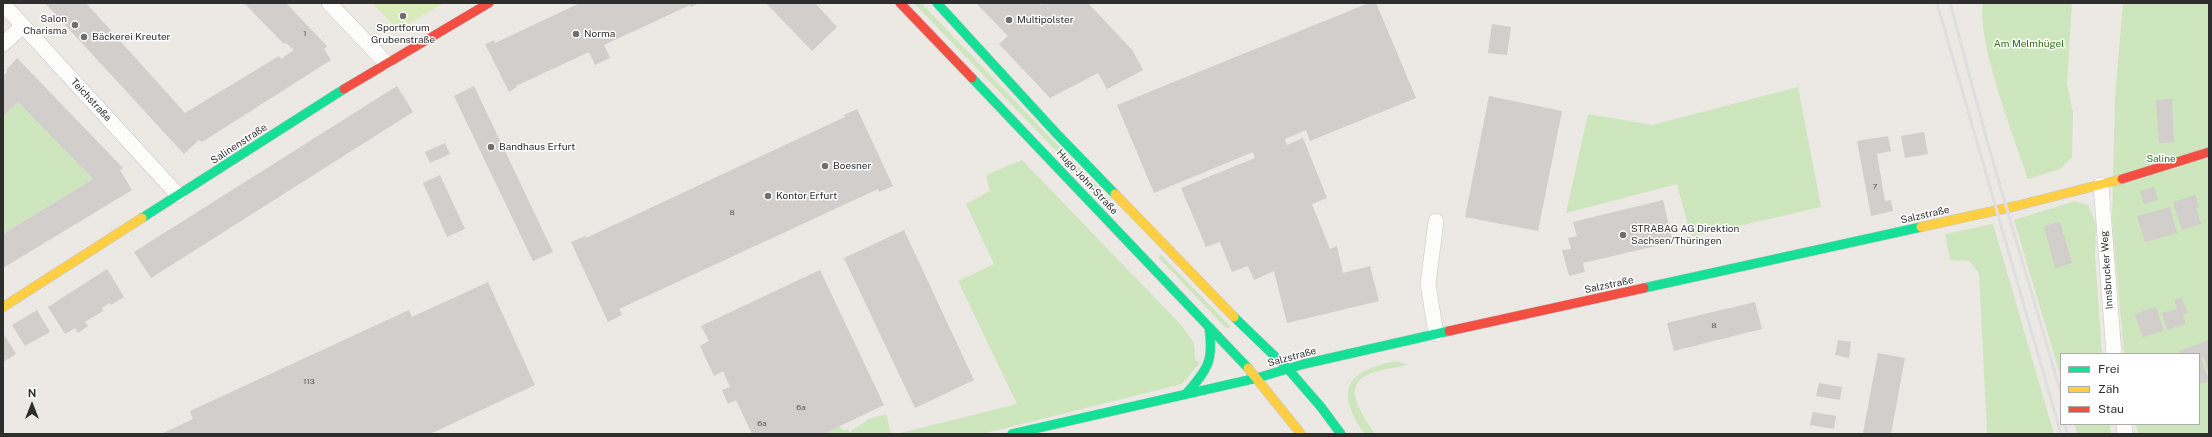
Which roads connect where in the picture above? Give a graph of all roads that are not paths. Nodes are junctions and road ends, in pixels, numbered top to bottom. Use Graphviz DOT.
graph roads {
  1 [pos="329,3"];
  2 [pos="489,3"];
  3 [pos="900,3"];
  4 [pos="937,3"];
  5 [pos="3,4"];
  6 [pos="22,26"];
  7 [pos="3,44"];
  8 [pos="386,63"];
  9 [pos="2209,152"];
  10 [pos="2101,185"];
  11 [pos="178,196"];
  12 [pos="1436,221"];
  13 [pos="3,307"];
  14 [pos="1209,327"];
  15 [pos="1436,334"];
  16 [pos="2114,353"];
  17 [pos="1288,369"];
  18 [pos="1257,378"];
  19 [pos="1186,394"];
  20 [pos="1012,434"];
  21 [pos="1301,434"];
  22 [pos="1341,434"];
  1 -- 8 [label="street"];
  2 -- 8 [label="street, Salinenstraße"];
  3 -- 14 [label="street, Hugo-John-Straße"];
  4 -- 17 [label="street, Hugo-John-Straße"];
  5 -- 6 [label="street, Teichstraße"];
  6 -- 7 [label="street"];
  6 -- 11 [label="street, Teichstraße"];
  8 -- 11 [label="street, Salinenstraße"];
  9 -- 10 [label="street, Salzstraße"];
  10 -- 15 [label="street, Salzstraße"];
  10 -- 16 [label="street, Innsbrucker Weg"];
  11 -- 13 [label="street, Salinenstraße"];
  12 -- 15 [label="street"];
  14 -- 18 [label="street, Hugo-John-Straße"];
  14 -- 19 [label="street"];
  15 -- 17 [label="street, Salzstraße"];
  17 -- 18 [label="street, Salzstraße"];
  17 -- 22 [label="street, Hugo-John-Straße"];
  18 -- 19 [label="street, Salzstraße"];
  18 -- 21 [label="street, Hugo-John-Straße"];
  19 -- 20 [label="street, Salzstraße"];
}
